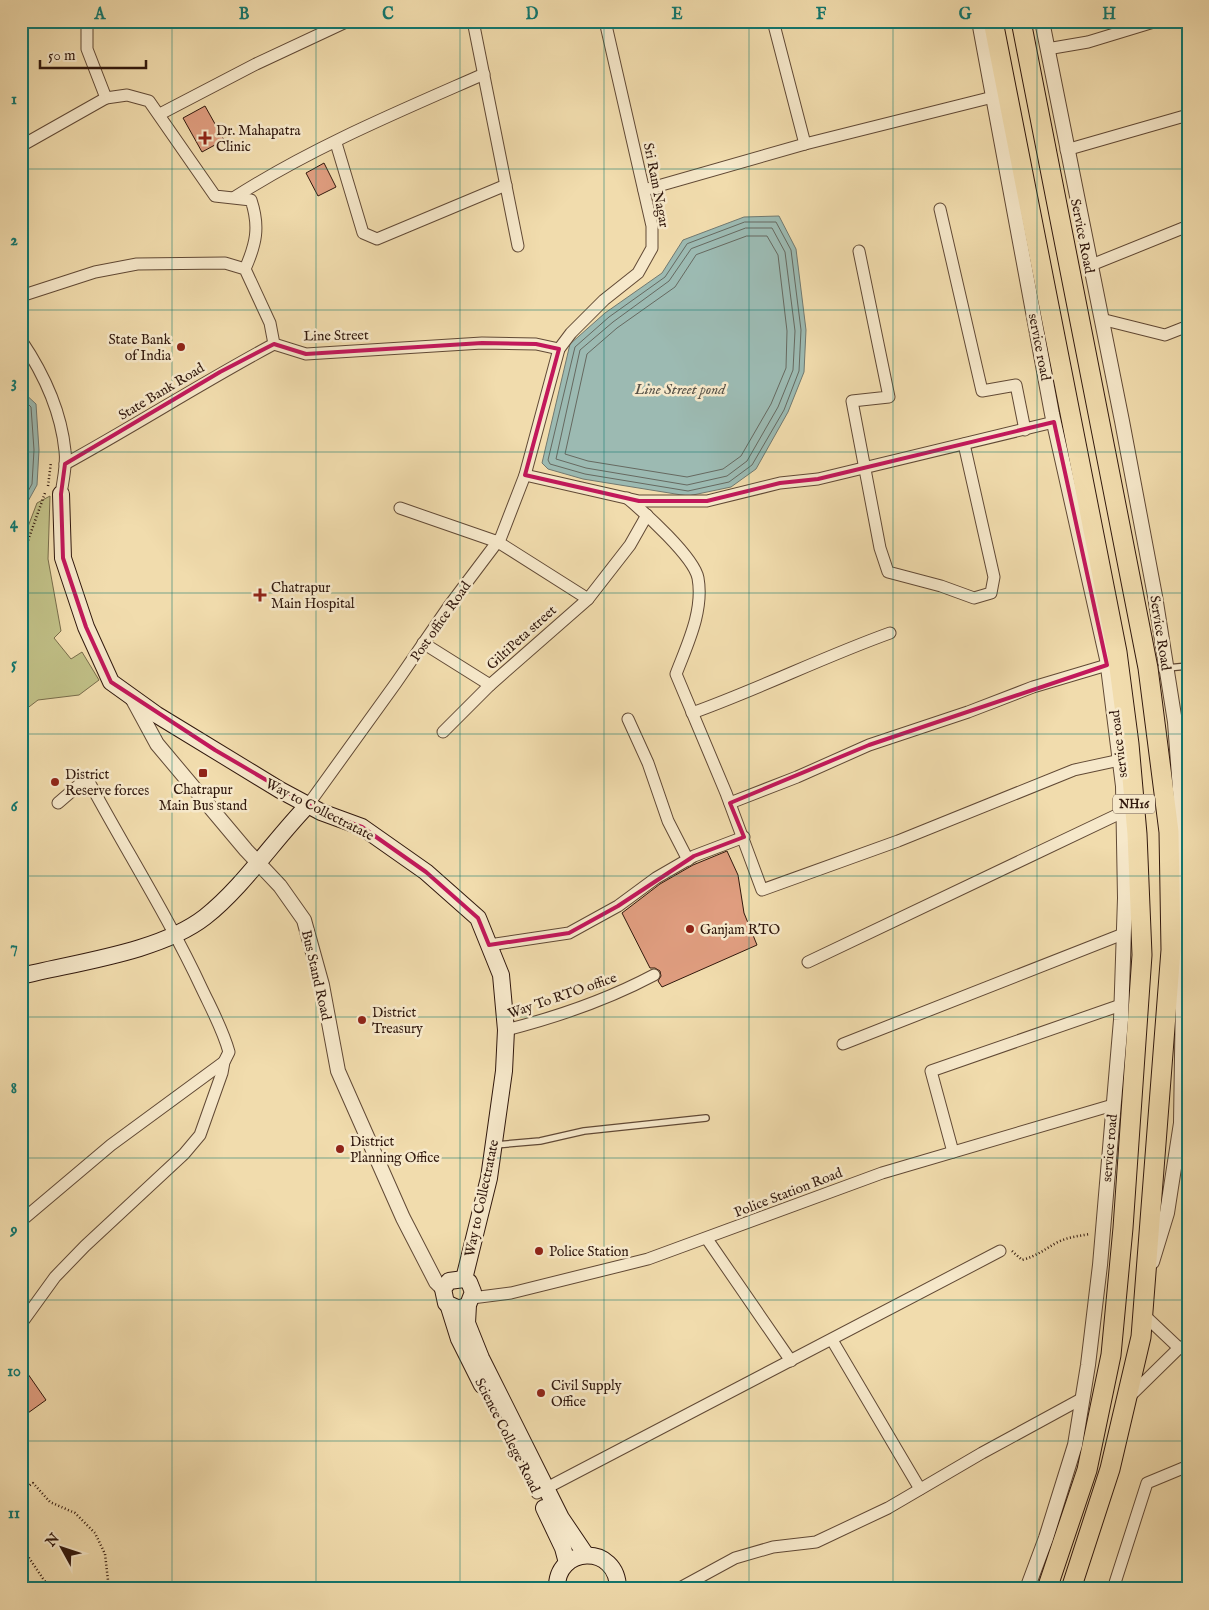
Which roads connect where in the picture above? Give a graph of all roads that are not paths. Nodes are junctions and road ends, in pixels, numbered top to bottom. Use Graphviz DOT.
graph roads {
  1 [pos="87,21"];
  2 [pos="348,21"];
  3 [pos="605,21"];
  4 [pos="774,21"];
  5 [pos="979,21"];
  6 [pos="993,21"];
  7 [pos="1021,21"];
  8 [pos="1042,21"];
  9 [pos="1157,21"];
  10 [pos="474,26"];
  11 [pos="1047,49"];
  12 [pos="484,74"];
  13 [pos="993,97"];
  14 [pos="106,98"];
  15 [pos="160,114"];
  16 [pos="1188,115"];
  17 [pos="336,143"];
  18 [pos="805,144"];
  19 [pos="21,146"];
  20 [pos="1066,150"];
  21 [pos="506,185"];
  22 [pos="644,190"];
  23 [pos="235,197"];
  24 [pos="940,209"];
  25 [pos="1188,226"];
  26 [pos="518,246"];
  27 [pos="860,251"];
  28 [pos="1089,266"];
  29 [pos="245,269"];
  30 [pos="21,296"];
  31 [pos="1101,319"];
  32 [pos="1188,326"];
  33 [pos="21,340"];
  34 [pos="274,344"];
  35 [pos="559,349"];
  36 [pos="1054,422"];
  37 [pos="1025,430"];
  38 [pos="964,444"];
  39 [pos="65,464"];
  40 [pos="864,467"];
  41 [pos="525,475"];
  42 [pos="61,494"];
  43 [pos="627,498"];
  44 [pos="400,508"];
  45 [pos="647,515"];
  46 [pos="498,542"];
  47 [pos="588,599"];
  48 [pos="890,633"];
  49 [pos="423,643"];
  50 [pos="1108,665"];
  51 [pos="1188,666"];
  52 [pos="1167,668"];
  53 [pos="490,685"];
  54 [pos="131,696"];
  55 [pos="692,713"];
  56 [pos="628,719"];
  57 [pos="443,732"];
  58 [pos="1120,760"];
  59 [pos="1183,762"];
  60 [pos="58,803"];
  61 [pos="730,803"];
  62 [pos="308,805"];
  63 [pos="1123,812"];
  64 [pos="744,836"];
  65 [pos="1187,857"];
  66 [pos="688,860"];
  67 [pos="257,861"];
  68 [pos="174,933"];
  69 [pos="1124,934"];
  70 [pos="489,945"];
  71 [pos="1186,955"];
  72 [pos="808,962"];
  73 [pos="654,975"];
  74 [pos="21,976"];
  75 [pos="1121,1005"];
  76 [pos="506,1030"];
  77 [pos="844,1044"];
  78 [pos="224,1062"];
  79 [pos="1113,1105"];
  80 [pos="706,1118"];
  81 [pos="493,1146"];
  82 [pos="953,1152"];
  83 [pos="21,1221"];
  84 [pos="707,1239"];
  85 [pos="1000,1252"];
  86 [pos="464,1279"];
  87 [pos="1146,1281"];
  88 [pos="443,1289"];
  89 [pos="470,1302"];
  90 [pos="450,1307"];
  91 [pos="1143,1314"];
  92 [pos="21,1324"];
  93 [pos="832,1340"];
  94 [pos="1184,1346"];
  95 [pos="791,1361"];
  96 [pos="1083,1398"];
  97 [pos="1127,1399"];
  98 [pos="1188,1466"];
  99 [pos="920,1489"];
  100 [pos="542,1490"];
  101 [pos="586,1555"];
  102 [pos="567,1563"];
  103 [pos="618,1583"];
  104 [pos="557,1589"];
  105 [pos="630,1589"];
  106 [pos="678,1589"];
  107 [pos="1026,1589"];
  108 [pos="1047,1589"];
  109 [pos="1071,1589"];
  110 [pos="1113,1589"];
  1 -- 14 [label="street"];
  2 -- 15 [label="street"];
  3 -- 22 [label="street, Sri Ram Nagar"];
  4 -- 18 [label="street"];
  5 -- 13 [label="street, service road"];
  6 -- 108 [label="highway, NH16"];
  7 -- 87 [label="highway, NH16"];
  8 -- 11 [label="street, Service Road"];
  9 -- 11 [label="street"];
  10 -- 12 [label="street"];
  11 -- 20 [label="street, Service Road"];
  12 -- 17 [label="street"];
  12 -- 21 [label="street"];
  13 -- 18 [label="street"];
  13 -- 36 [label="street, service road"];
  14 -- 15 [label="street"];
  14 -- 19 [label="street"];
  15 -- 23 [label="street"];
  16 -- 20 [label="street"];
  17 -- 21 [label="street"];
  17 -- 23 [label="street"];
  18 -- 22 [label="street"];
  20 -- 28 [label="street, Service Road"];
  21 -- 26 [label="street"];
  22 -- 35 [label="street, Sri Ram Nagar"];
  23 -- 29 [label="street"];
  24 -- 37 [label="street"];
  25 -- 28 [label="street"];
  27 -- 40 [label="street"];
  28 -- 31 [label="street, Service Road"];
  29 -- 30 [label="street"];
  29 -- 34 [label="street"];
  31 -- 32 [label="street"];
  31 -- 52 [label="street, Service Road"];
  33 -- 39 [label="street"];
  34 -- 35 [label="street, Line Street"];
  34 -- 39 [label="street, State Bank Road"];
  35 -- 41 [label="street, Post office Road"];
  36 -- 37 [label="street"];
  36 -- 50 [label="street, service road"];
  37 -- 38 [label="street"];
  38 -- 40 [label="street"];
  38 -- 40 [label="street"];
  39 -- 42 [label="street"];
  40 -- 43 [label="street"];
  41 -- 43 [label="street"];
  41 -- 46 [label="street, Post office Road"];
  42 -- 54 [label="main road, Way to Collectratate"];
  43 -- 45 [label="street"];
  44 -- 46 [label="street"];
  45 -- 47 [label="street, GiltiPeta street"];
  45 -- 55 [label="street"];
  46 -- 47 [label="street"];
  46 -- 49 [label="street, Post office Road"];
  47 -- 53 [label="street, GiltiPeta street"];
  48 -- 55 [label="street"];
  49 -- 53 [label="street, GiltiPeta street"];
  49 -- 62 [label="street, Post office Road"];
  50 -- 58 [label="street, service road"];
  50 -- 61 [label="street"];
  51 -- 52 [label="lane"];
  52 -- 59 [label="street, Service Road"];
  53 -- 57 [label="street"];
  54 -- 62 [label="main road, Way to Collectratate"];
  54 -- 67 [label="street, Bus Stand Road"];
  55 -- 61 [label="street"];
  56 -- 66 [label="street"];
  58 -- 63 [label="street, service road"];
  58 -- 64 [label="street"];
  59 -- 65 [label="street, Service Road"];
  60 -- 68 [label="street"];
  61 -- 64 [label="street"];
  62 -- 67 [label="main road, Post office Road"];
  62 -- 70 [label="main road, Way to Collectratate"];
  63 -- 69 [label="street, service road"];
  63 -- 72 [label="street"];
  64 -- 66 [label="street"];
  65 -- 71 [label="street, Service Road"];
  66 -- 70 [label="street"];
  67 -- 68 [label="main road, Post office Road"];
  67 -- 88 [label="street, Bus Stand Road"];
  68 -- 74 [label="main road, Post office Road"];
  68 -- 78 [label="street"];
  69 -- 75 [label="street, service road"];
  69 -- 77 [label="street"];
  70 -- 76 [label="main road, Way to Collectratate"];
  71 -- 87 [label="street, Service Road"];
  73 -- 76 [label="street, Way To RTO office"];
  75 -- 79 [label="street, service road"];
  75 -- 82 [label="street"];
  76 -- 81 [label="main road, Way to Collectratate"];
  78 -- 83 [label="street"];
  78 -- 92 [label="street"];
  79 -- 82 [label="street, Police Station Road"];
  79 -- 96 [label="street, service road"];
  80 -- 81 [label="lane"];
  81 -- 86 [label="main road, Way to Collectratate"];
  82 -- 84 [label="street, Police Station Road"];
  84 -- 89 [label="street, Police Station Road"];
  84 -- 95 [label="street"];
  85 -- 93 [label="street"];
  86 -- 88 [label="main road"];
  86 -- 89 [label="main road"];
  87 -- 91 [label="highway, NH16"];
  88 -- 90 [label="main road"];
  89 -- 90 [label="main road"];
  89 -- 100 [label="main road, Science College Road"];
  90 -- 100 [label="main road, Science College Road"];
  91 -- 94 [label="street"];
  91 -- 97 [label="highway, NH16"];
  93 -- 95 [label="street"];
  93 -- 99 [label="street"];
  94 -- 97 [label="street"];
  95 -- 100 [label="street"];
  96 -- 99 [label="street"];
  96 -- 107 [label="street, service road"];
  97 -- 109 [label="highway, NH16"];
  98 -- 110 [label="street"];
  99 -- 106 [label="street"];
  100 -- 101 [label="main road, Science College Road"];
  100 -- 102 [label="main road, Science College Road"];
  101 -- 102 [label="main road"];
  101 -- 103 [label="main road"];
  102 -- 104 [label="main road"];
  103 -- 105 [label="main road"];
}
